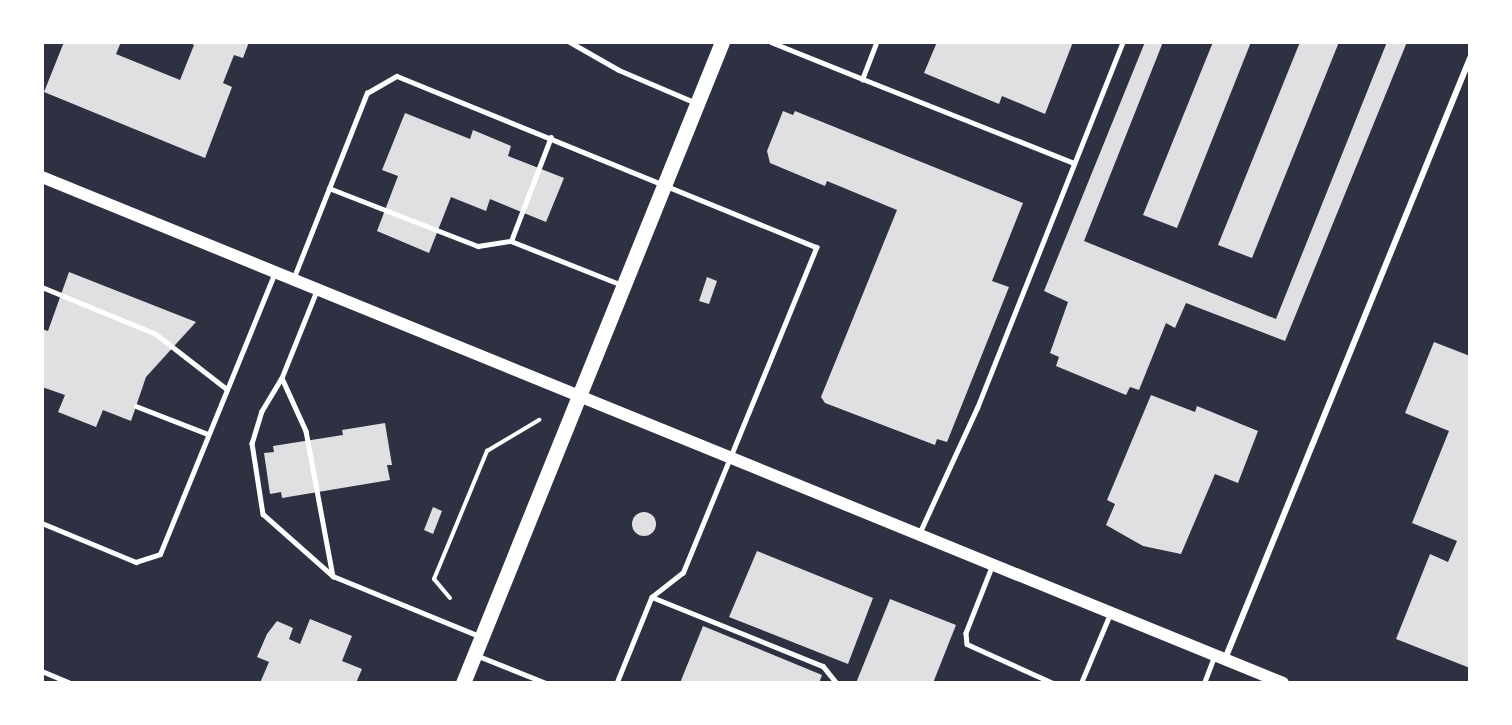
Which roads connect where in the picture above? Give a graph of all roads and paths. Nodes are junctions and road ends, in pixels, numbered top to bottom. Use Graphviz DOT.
graph roads {
  1 [pos="570,42"];
  2 [pos="722,42"];
  3 [pos="771,42"];
  4 [pos="878,42"];
  5 [pos="1123,42"];
  6 [pos="1470,58"];
  7 [pos="863,79"];
  8 [pos="697,103"];
  9 [pos="551,137"];
  10 [pos="1074,163"];
  11 [pos="42,177"];
  12 [pos="665,183"];
  13 [pos="329,188"];
  14 [pos="511,241"];
  15 [pos="275,272"];
  16 [pos="293,280"];
  17 [pos="623,286"];
  18 [pos="42,288"];
  19 [pos="318,289"];
  20 [pos="282,378"];
  21 [pos="227,389"];
  22 [pos="578,396"];
  23 [pos="136,406"];
  24 [pos="208,434"];
  25 [pos="728,457"];
  26 [pos="44,523"];
  27 [pos="42,532"];
  28 [pos="919,534"];
  29 [pos="993,564"];
  30 [pos="333,576"];
  31 [pos="652,597"];
  32 [pos="1110,613"];
  33 [pos="482,637"];
  34 [pos="475,654"];
  35 [pos="1220,657"];
  36 [pos="42,671"];
  37 [pos="70,683"];
  38 [pos="463,683"];
  39 [pos="546,683"];
  40 [pos="617,683"];
  41 [pos="837,683"];
  42 [pos="1053,683"];
  43 [pos="1081,683"];
  44 [pos="1204,683"];
  45 [pos="1283,683"];
  1 -- 8 [label="lane"];
  2 -- 8 [label="main road"];
  3 -- 7 [label="lane"];
  4 -- 7 [label="lane"];
  5 -- 10 [label="lane"];
  6 -- 35 [label="street"];
  7 -- 10 [label="lane"];
  8 -- 12 [label="main road"];
  9 -- 12 [label="lane"];
  9 -- 13 [label="lane"];
  9 -- 14 [label="lane"];
  10 -- 28 [label="lane"];
  11 -- 15 [label="main road"];
  12 -- 17 [label="main road"];
  12 -- 25 [label="lane"];
  13 -- 14 [label="lane"];
  13 -- 16 [label="lane"];
  14 -- 17 [label="lane"];
  15 -- 16 [label="main road"];
  15 -- 21 [label="lane"];
  16 -- 19 [label="main road"];
  17 -- 22 [label="main road"];
  18 -- 21 [label="lane"];
  19 -- 20 [label="lane"];
  19 -- 22 [label="main road"];
  20 -- 30 [label="lane"];
  20 -- 30 [label="lane"];
  21 -- 24 [label="lane"];
  22 -- 25 [label="main road"];
  22 -- 33 [label="main road"];
  22 -- 33 [label="path"];
  23 -- 24 [label="lane"];
  24 -- 26 [label="lane"];
  25 -- 28 [label="main road"];
  25 -- 31 [label="lane"];
  26 -- 27 [label="lane"];
  28 -- 29 [label="main road"];
  29 -- 32 [label="main road"];
  29 -- 42 [label="lane"];
  30 -- 33 [label="lane"];
  31 -- 40 [label="lane"];
  31 -- 41 [label="lane"];
  32 -- 35 [label="main road"];
  32 -- 43 [label="lane"];
  33 -- 34 [label="main road"];
  34 -- 38 [label="main road"];
  34 -- 39 [label="lane"];
  35 -- 44 [label="lane"];
  35 -- 45 [label="main road"];
  36 -- 37 [label="lane"];
}
